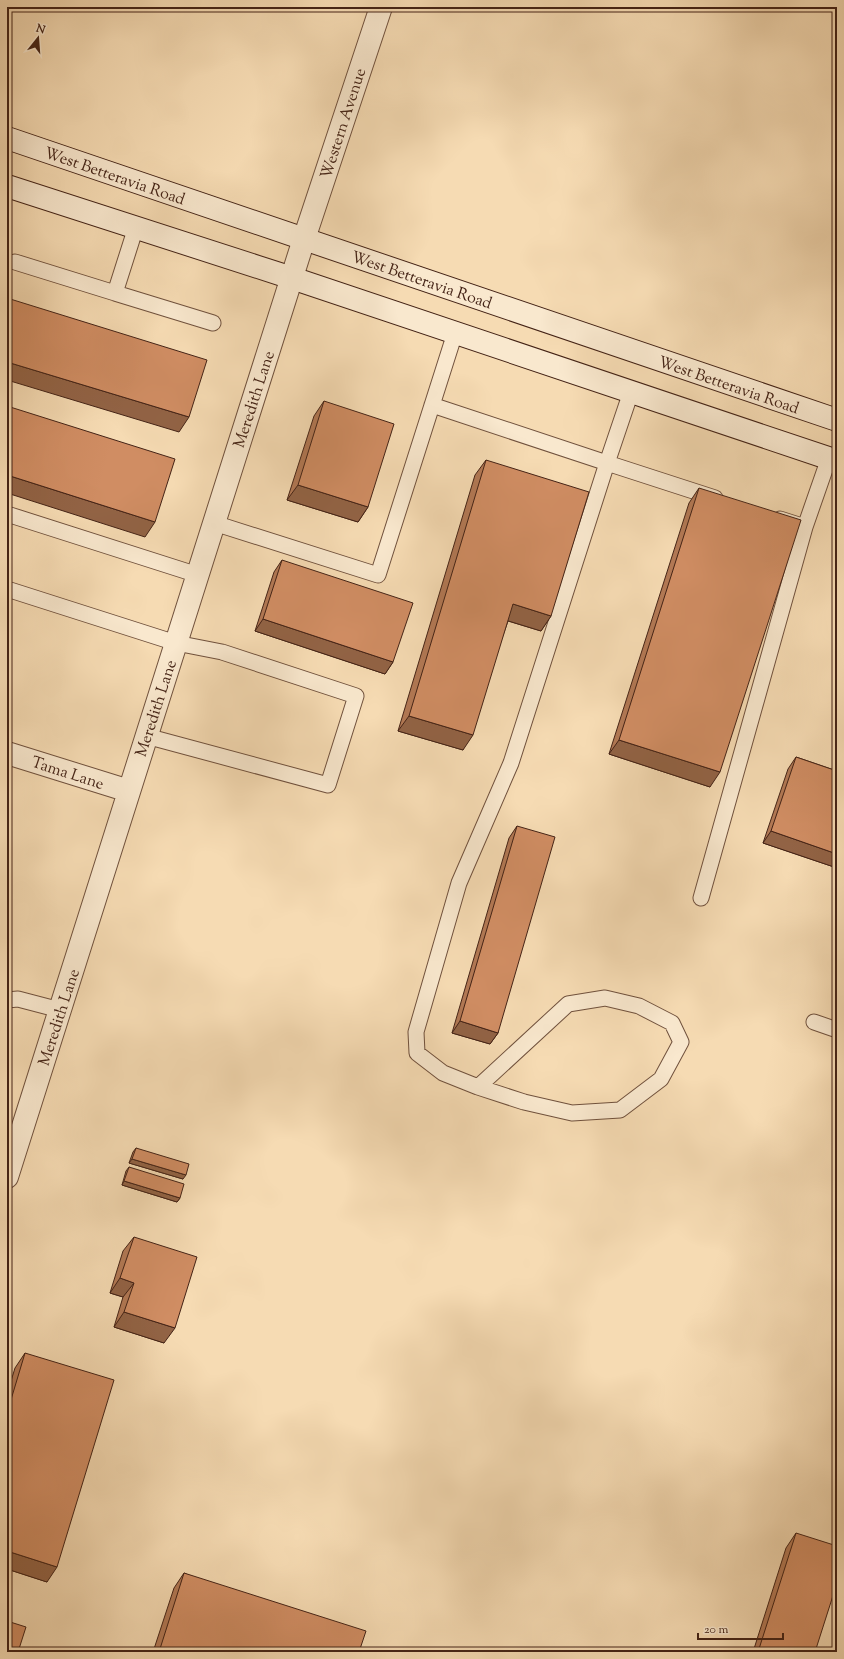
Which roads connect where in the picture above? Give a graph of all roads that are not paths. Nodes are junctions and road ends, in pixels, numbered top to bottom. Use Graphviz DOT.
graph roads {
  1 [pos="381,7"];
  2 [pos="7,138"];
  3 [pos="7,186"];
  4 [pos="136,227"];
  5 [pos="304,239"];
  6 [pos="15,262"];
  7 [pos="292,278"];
  8 [pos="115,293"];
  9 [pos="213,323"];
  10 [pos="455,333"];
  11 [pos="631,392"];
  12 [pos="432,405"];
  13 [pos="837,420"];
  14 [pos="833,460"];
  15 [pos="607,463"];
  16 [pos="732,503"];
  17 [pos="7,514"];
  18 [pos="769,515"];
  19 [pos="214,523"];
  20 [pos="805,527"];
  21 [pos="198,575"];
  22 [pos="7,590"];
  23 [pos="176,643"];
  24 [pos="146,736"];
  25 [pos="7,753"];
  26 [pos="129,792"];
  27 [pos="701,898"];
  28 [pos="7,1000"];
  29 [pos="60,1010"];
  30 [pos="814,1022"];
  31 [pos="837,1030"];
  32 [pos="478,1087"];
  33 [pos="7,1177"];
  1 -- 5 [label="main road, Western Avenue"];
  2 -- 5 [label="main road, West Betteravia Road"];
  3 -- 4 [label="main road"];
  4 -- 7 [label="main road"];
  4 -- 8 [label="lane"];
  5 -- 7 [label="main road, Meredith Lane"];
  5 -- 13 [label="main road, West Betteravia Road"];
  6 -- 8 [label="lane"];
  7 -- 10 [label="main road"];
  7 -- 19 [label="main road, Meredith Lane"];
  8 -- 9 [label="lane"];
  10 -- 11 [label="main road"];
  10 -- 12 [label="lane"];
  11 -- 14 [label="main road"];
  11 -- 15 [label="lane"];
  12 -- 15 [label="lane"];
  12 -- 19 [label="lane"];
  14 -- 20 [label="lane"];
  15 -- 16 [label="lane"];
  15 -- 32 [label="lane"];
  17 -- 21 [label="lane"];
  18 -- 20 [label="lane"];
  19 -- 21 [label="main road, Meredith Lane"];
  20 -- 27 [label="lane"];
  21 -- 23 [label="main road, Meredith Lane"];
  22 -- 23 [label="lane"];
  23 -- 24 [label="main road, Meredith Lane"];
  23 -- 24 [label="lane"];
  24 -- 26 [label="main road, Meredith Lane"];
  25 -- 26 [label="main road, Tama Lane"];
  26 -- 29 [label="main road, Meredith Lane"];
  28 -- 29 [label="lane"];
  29 -- 33 [label="main road, Meredith Lane"];
  30 -- 31 [label="lane"];
  32 -- 32 [label="lane"];
}
